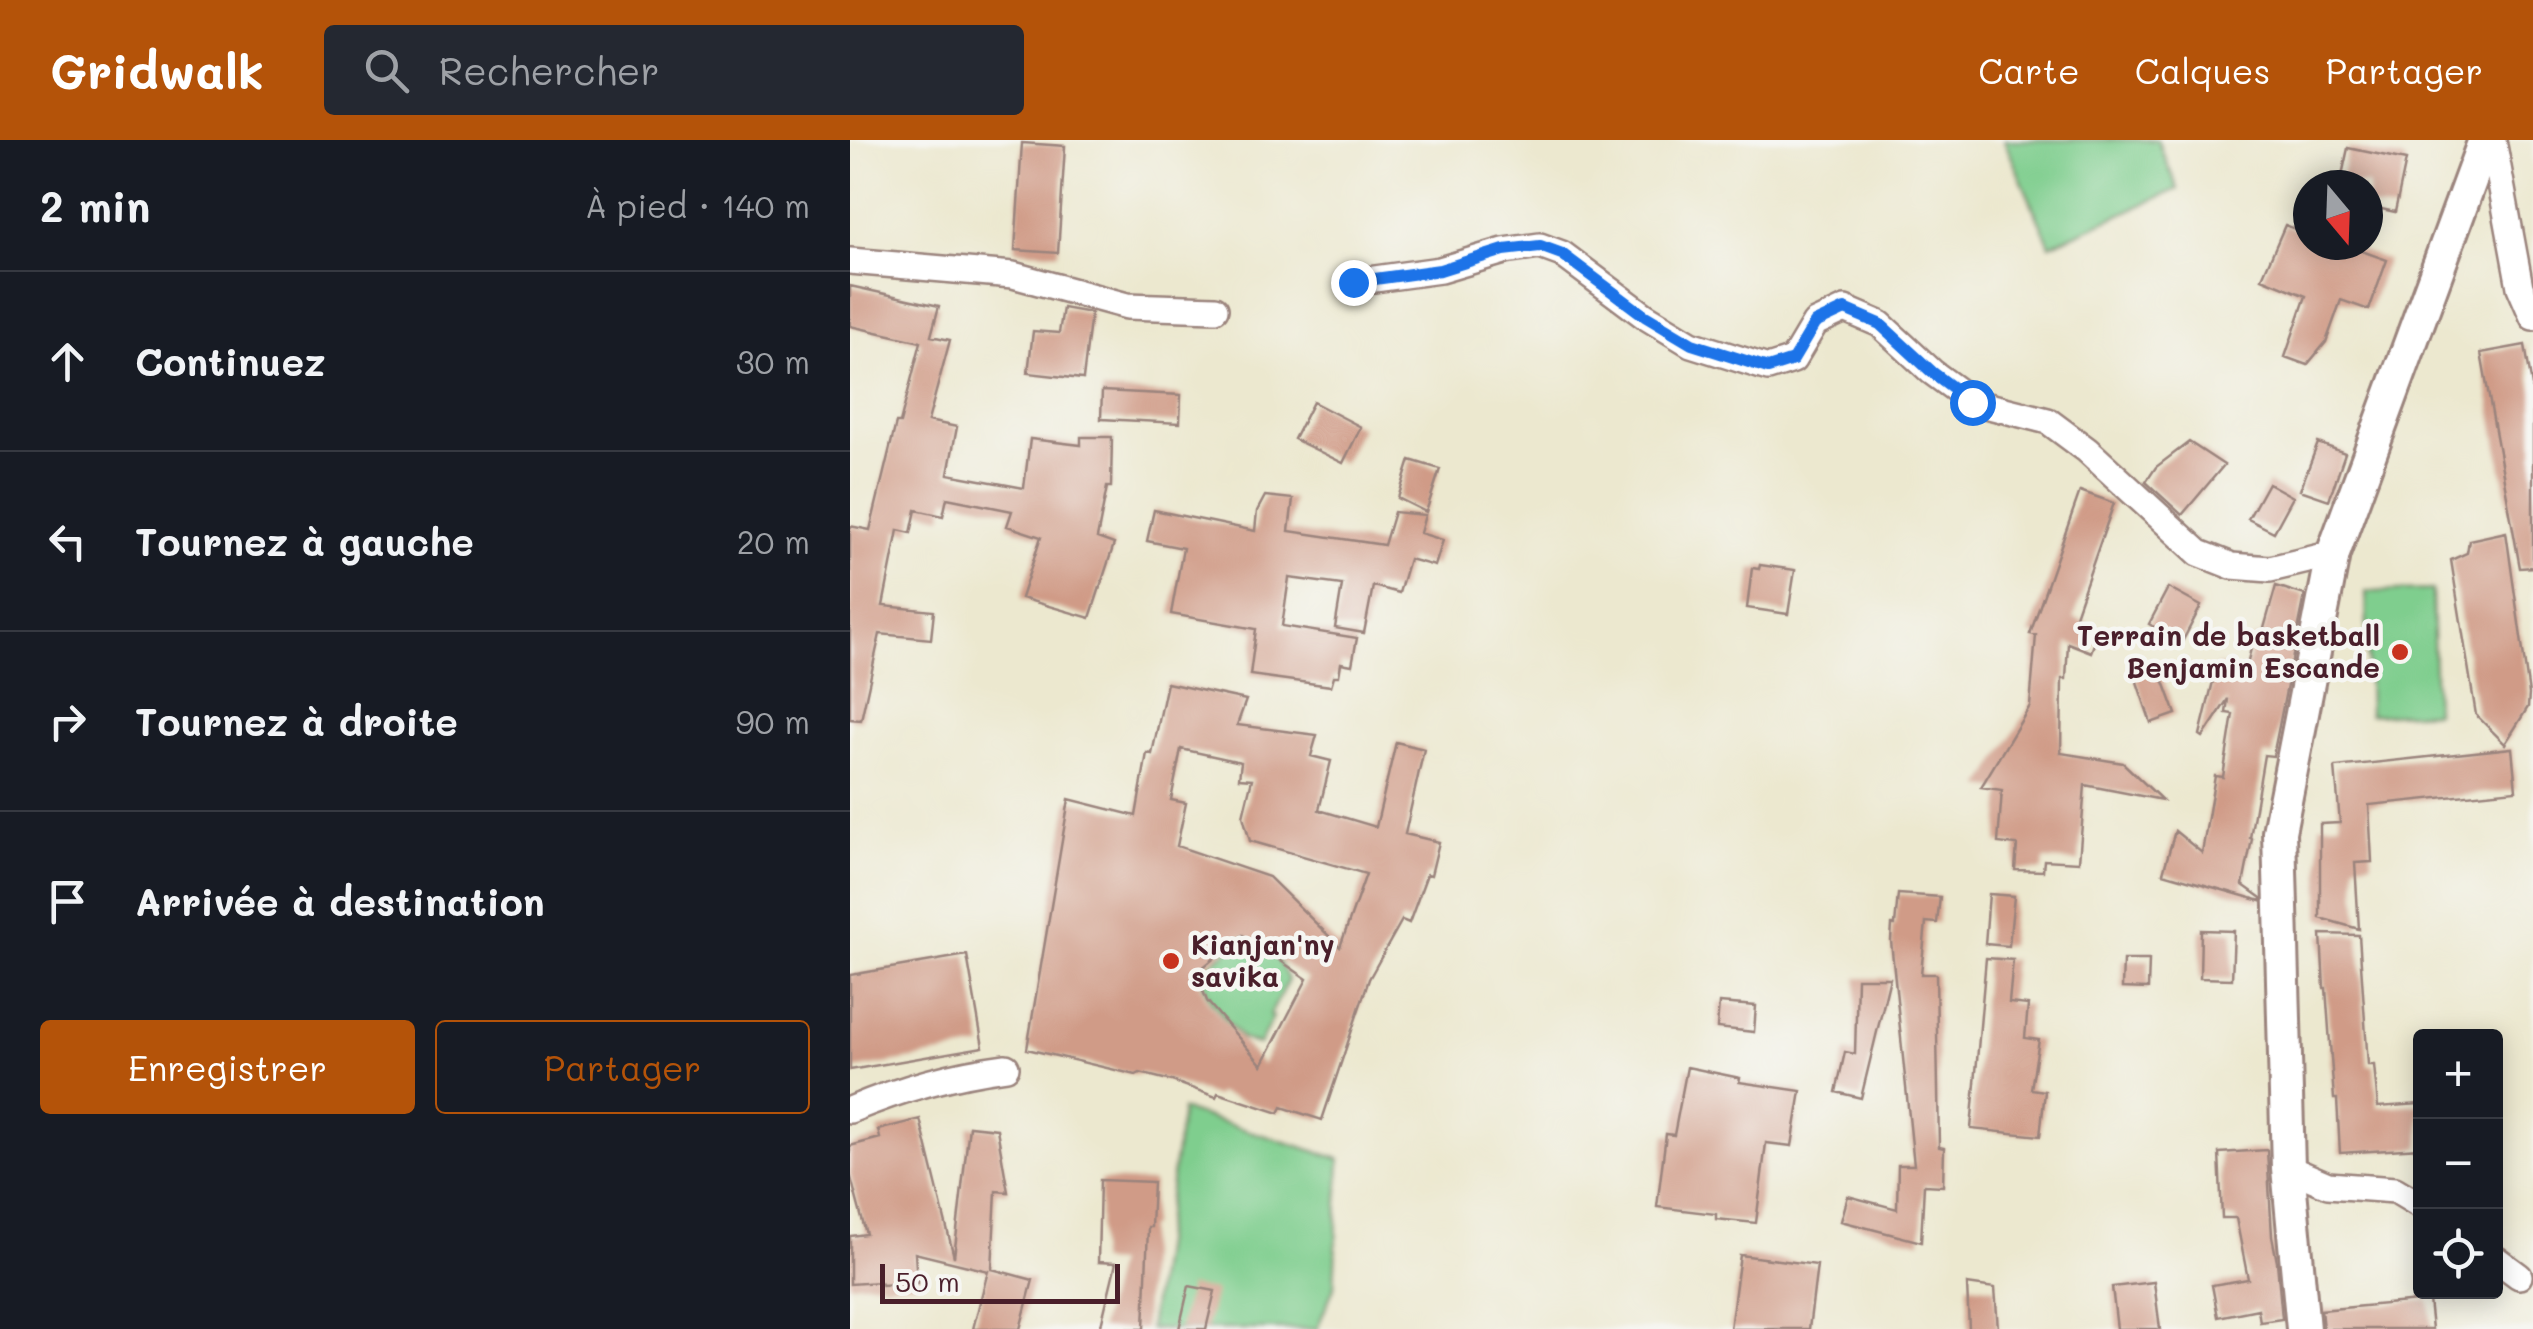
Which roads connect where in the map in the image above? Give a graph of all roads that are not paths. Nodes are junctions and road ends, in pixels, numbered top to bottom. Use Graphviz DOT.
graph roads {
  1 [pos="2485,140"];
  2 [pos="2493,140"];
  3 [pos="850,261"];
  4 [pos="1353,282"];
  5 [pos="1215,309"];
  6 [pos="2533,317"];
  7 [pos="2333,554"];
  8 [pos="1006,1067"];
  9 [pos="850,1110"];
  10 [pos="2288,1168"];
  11 [pos="2413,1202"];
  12 [pos="2503,1263"];
  13 [pos="2519,1276"];
  14 [pos="2303,1329"];
  1 -- 7 [label="street"];
  2 -- 6 [label="street"];
  3 -- 5 [label="street"];
  4 -- 7 [label="street"];
  7 -- 10 [label="street"];
  8 -- 9 [label="street"];
  10 -- 11 [label="street"];
  10 -- 14 [label="street"];
  12 -- 13 [label="street"];
}
